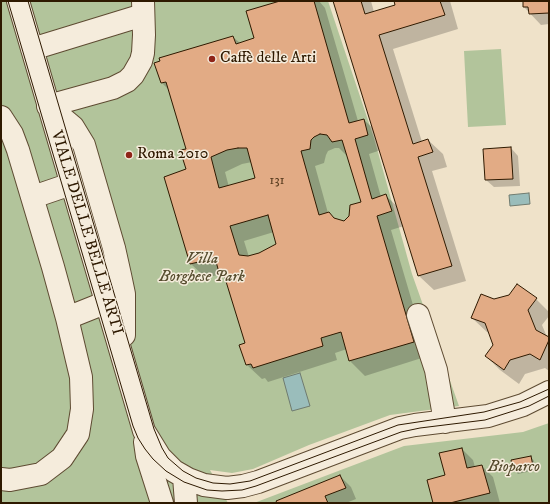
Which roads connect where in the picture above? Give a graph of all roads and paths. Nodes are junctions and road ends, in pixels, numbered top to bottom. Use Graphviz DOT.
graph roads {
  1 [pos="12,4"];
  2 [pos="143,8"];
  3 [pos="32,49"];
  4 [pos="48,106"];
  5 [pos="1,116"];
  6 [pos="72,184"];
  7 [pos="33,197"];
  8 [pos="107,302"];
  9 [pos="418,315"];
  10 [pos="67,318"];
  11 [pos="124,359"];
  12 [pos="549,392"];
  13 [pos="445,422"];
  14 [pos="144,431"];
  15 [pos="184,477"];
  16 [pos="1,479"];
  17 [pos="224,495"];
  18 [pos="162,503"];
  19 [pos="186,503"];
  1 -- 3 [label="street, VIALE DELLE BELLE ARTI"];
  2 -- 3 [label="street"];
  2 -- 4 [label="street"];
  3 -- 4 [label="street, VIALE DELLE BELLE ARTI"];
  4 -- 6 [label="street, VIALE DELLE BELLE ARTI"];
  4 -- 11 [label="street, VIALE DELLE BELLE ARTI"];
  5 -- 7 [label="street"];
  6 -- 7 [label="street"];
  6 -- 8 [label="street, VIALE DELLE BELLE ARTI"];
  7 -- 10 [label="street"];
  8 -- 10 [label="street"];
  8 -- 11 [label="street, VIALE DELLE BELLE ARTI"];
  9 -- 13 [label="street"];
  10 -- 16 [label="street"];
  11 -- 14 [label="street, VIALE DELLE BELLE ARTI"];
  12 -- 13 [label="street, VIALE DELLE BELLE ARTI"];
  13 -- 17 [label="street, VIALE DELLE BELLE ARTI"];
  14 -- 15 [label="street, VIALE DELLE BELLE ARTI"];
  14 -- 18 [label="street"];
  15 -- 17 [label="street, VIALE DELLE BELLE ARTI"];
  15 -- 19 [label="street"];
}
